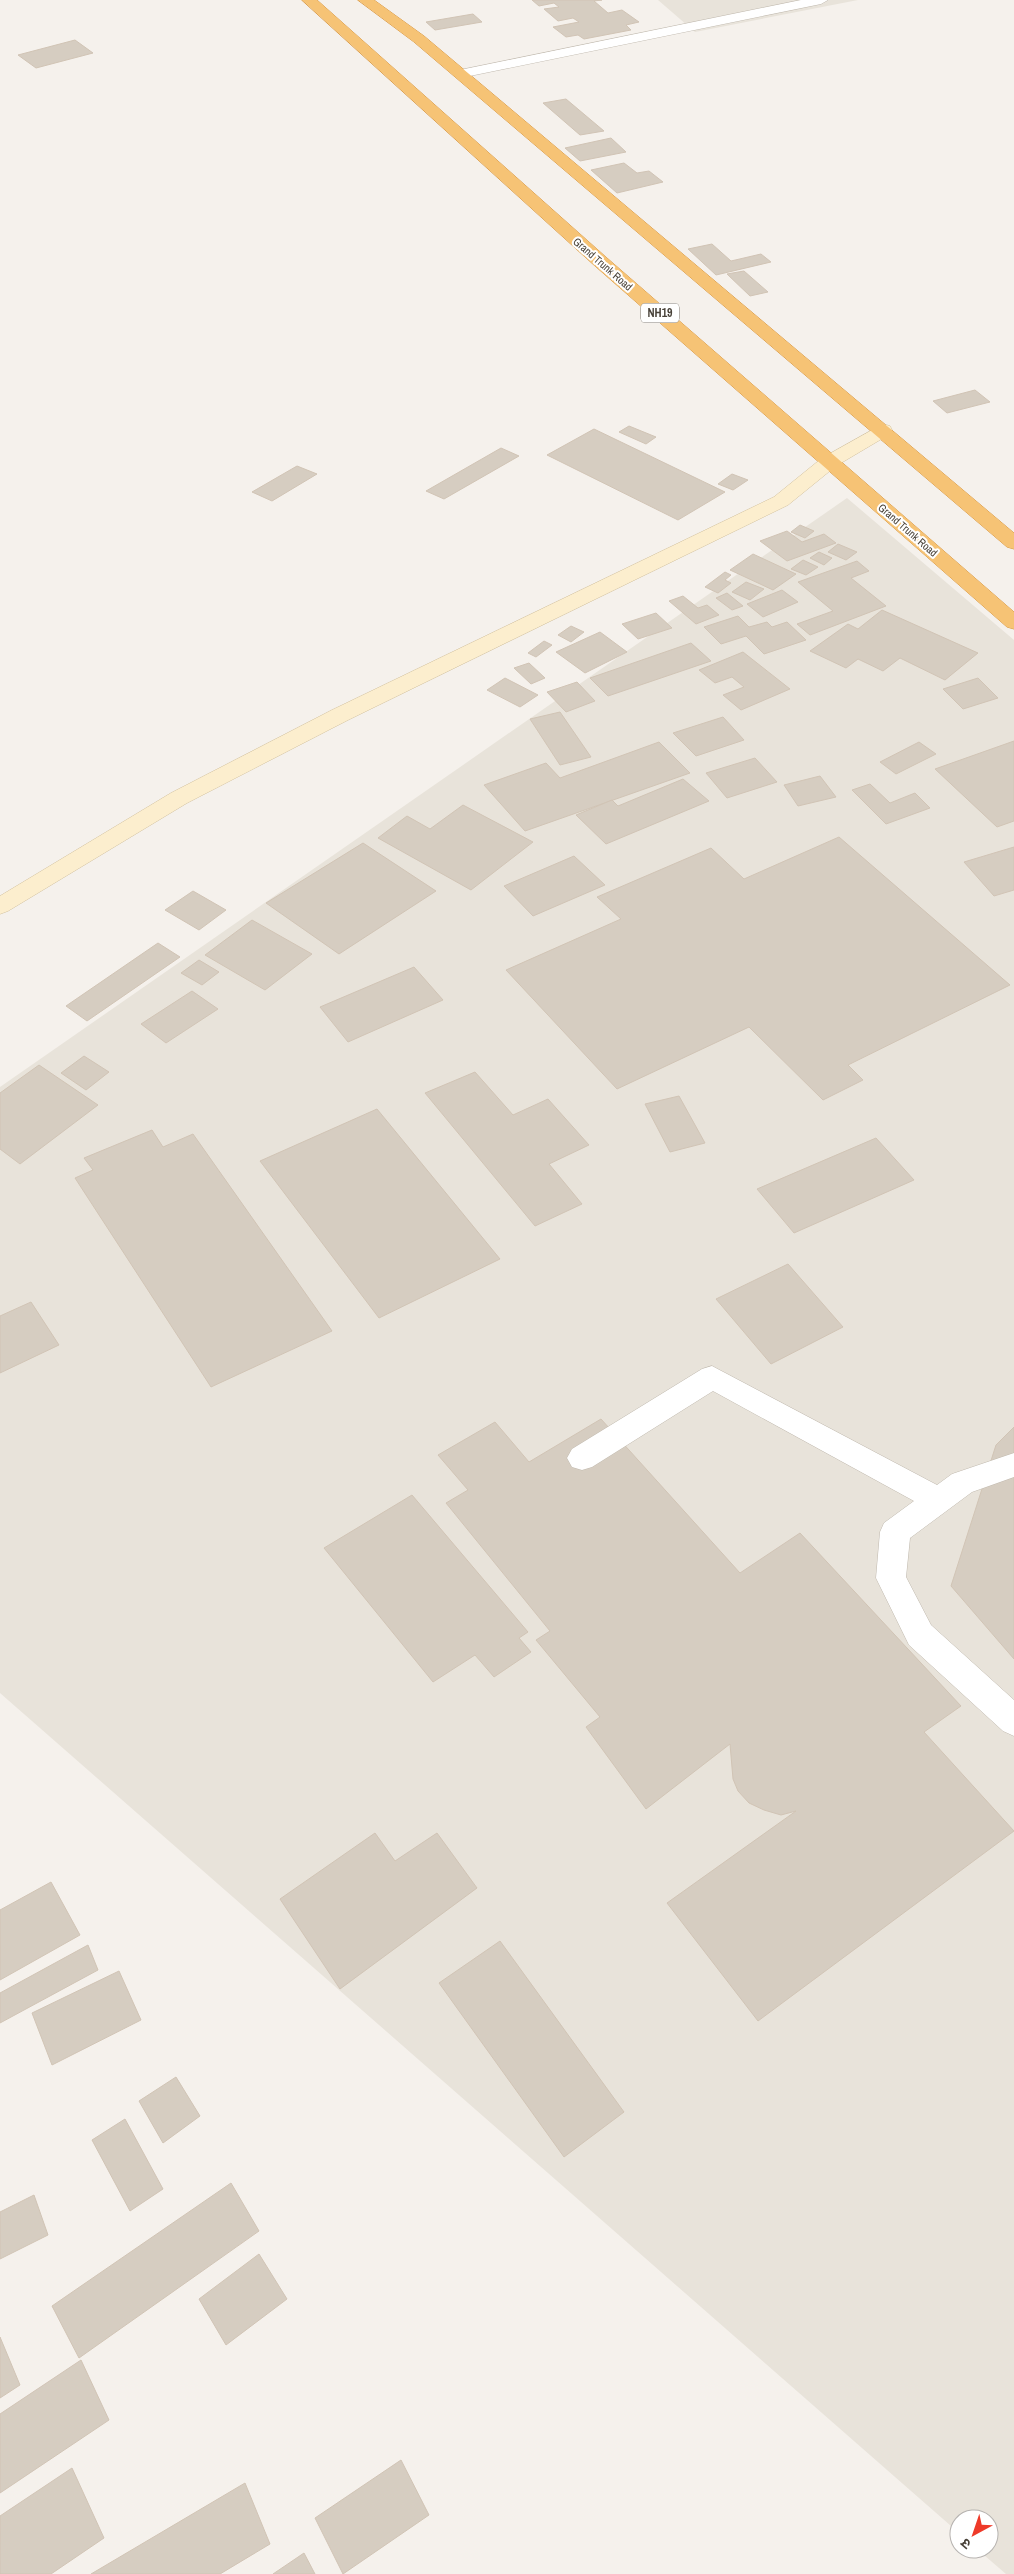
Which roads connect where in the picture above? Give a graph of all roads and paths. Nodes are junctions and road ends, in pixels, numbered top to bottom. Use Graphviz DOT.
graph roads {
  1 [pos="308,0"];
  2 [pos="365,0"];
  3 [pos="821,0"];
  4 [pos="460,74"];
  5 [pos="882,430"];
  6 [pos="829,462"];
  7 [pos="1014,543"];
  8 [pos="1014,623"];
  9 [pos="0,906"];
  10 [pos="582,1458"];
  11 [pos="1014,1465"];
  12 [pos="939,1500"];
  13 [pos="1014,1721"];
  1 -- 6 [label="highway, Grand Trunk Road / NH19"];
  2 -- 4 [label="highway"];
  3 -- 4 [label="street"];
  4 -- 5 [label="highway"];
  5 -- 6 [label="street"];
  5 -- 7 [label="highway"];
  6 -- 8 [label="highway, Grand Trunk Road / NH19"];
  6 -- 9 [label="street"];
  10 -- 12 [label="street"];
  11 -- 12 [label="street"];
  12 -- 13 [label="street"];
}
